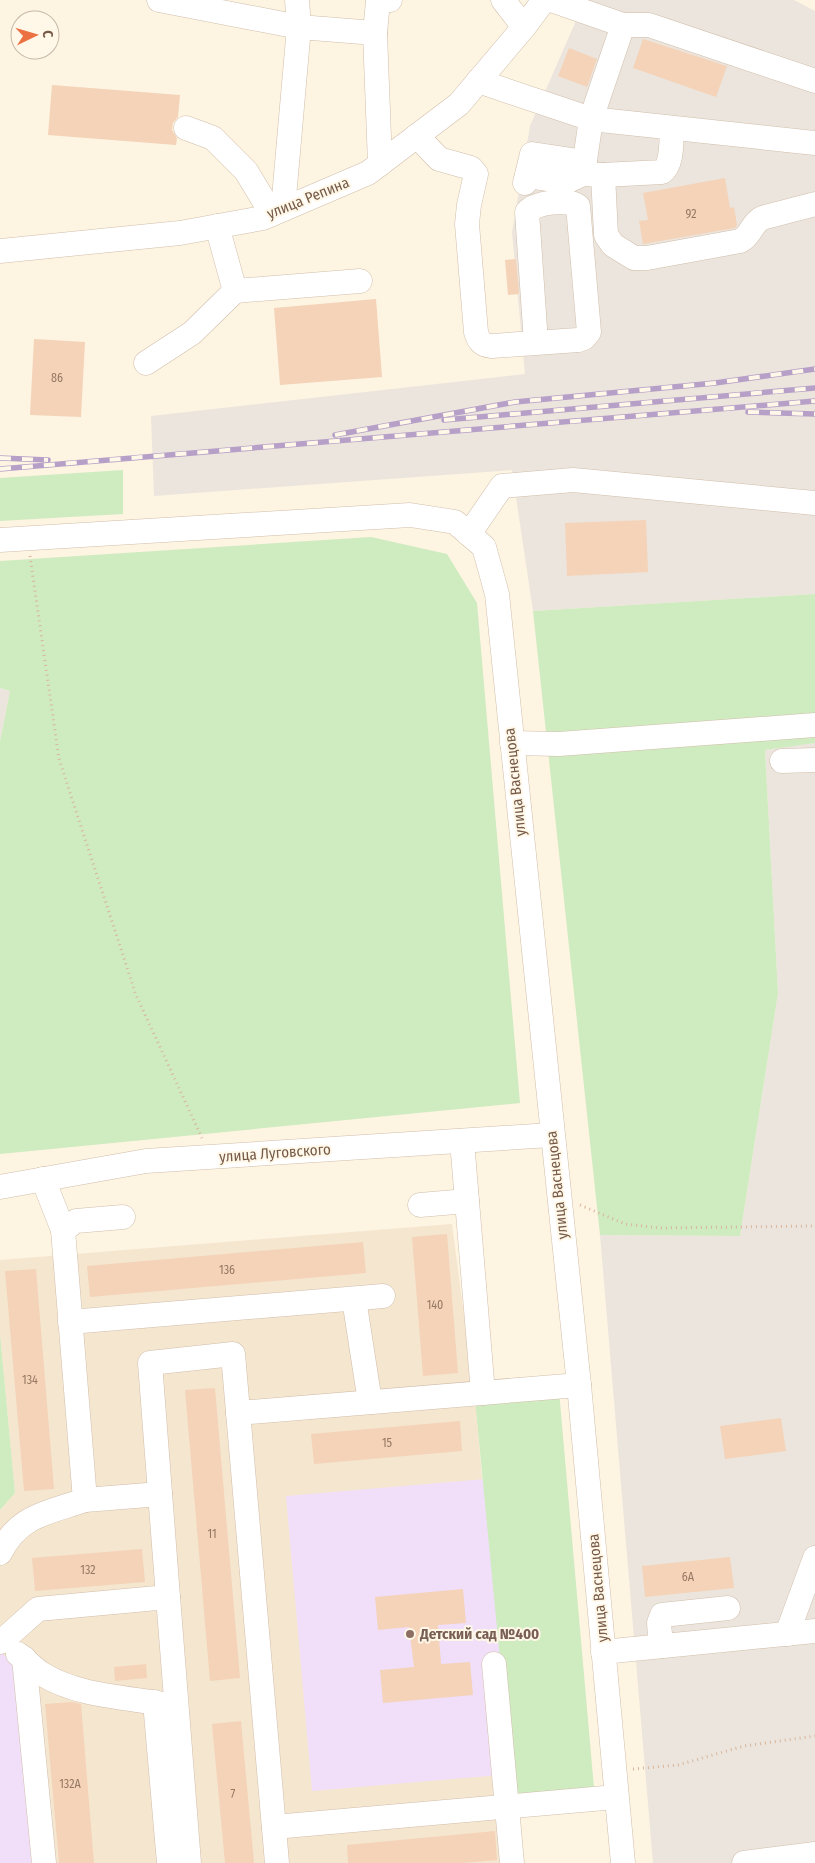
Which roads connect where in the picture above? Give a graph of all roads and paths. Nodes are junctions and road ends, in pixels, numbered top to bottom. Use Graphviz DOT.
graph roads {
  1 [pos="297,0"];
  2 [pos="382,0"];
  3 [pos="503,0"];
  4 [pos="544,0"];
  5 [pos="551,0"];
  6 [pos="165,1"];
  7 [pos="229,7"];
  8 [pos="623,25"];
  9 [pos="299,27"];
  10 [pos="524,27"];
  11 [pos="375,33"];
  12 [pos="478,81"];
  13 [pos="815,81"];
  14 [pos="591,119"];
  15 [pos="186,128"];
  16 [pos="672,128"];
  17 [pos="417,136"];
  18 [pos="815,143"];
  19 [pos="530,163"];
  20 [pos="380,164"];
  21 [pos="590,170"];
  22 [pos="815,204"];
  23 [pos="277,211"];
  24 [pos="217,226"];
  25 [pos="0,252"];
  26 [pos="360,281"];
  27 [pos="235,291"];
  28 [pos="536,343"];
  29 [pos="146,363"];
  30 [pos="815,503"];
  31 [pos="462,528"];
  32 [pos="28,538"];
  33 [pos="0,540"];
  34 [pos="815,725"];
  35 [pos="512,743"];
  36 [pos="815,760"];
  37 [pos="782,761"];
  38 [pos="552,1135"];
  39 [pos="462,1141"];
  40 [pos="211,1157"];
  41 [pos="43,1179"];
  42 [pos="0,1187"];
  43 [pos="558,1196"];
  44 [pos="467,1201"];
  45 [pos="420,1205"];
  46 [pos="123,1218"];
  47 [pos="815,1226"];
  48 [pos="63,1230"];
  49 [pos="383,1296"];
  50 [pos="354,1299"];
  51 [pos="70,1322"];
  52 [pos="579,1385"];
  53 [pos="483,1393"];
  54 [pos="370,1402"];
  55 [pos="238,1413"];
  56 [pos="160,1494"];
  57 [pos="85,1500"];
  58 [pos="0,1553"];
  59 [pos="815,1558"];
  60 [pos="168,1597"];
  61 [pos="728,1608"];
  62 [pos="815,1631"];
  63 [pos="787,1634"];
  64 [pos="1,1642"];
  65 [pos="661,1646"];
  66 [pos="604,1652"];
  67 [pos="24,1658"];
  68 [pos="494,1664"];
  69 [pos="165,1704"];
  70 [pos="815,1736"];
  71 [pos="624,1769"];
  72 [pos="616,1797"];
  73 [pos="507,1807"];
  74 [pos="274,1827"];
  75 [pos="815,1854"];
  76 [pos="44,1863"];
  77 [pos="169,1863"];
  78 [pos="189,1863"];
  79 [pos="277,1863"];
  80 [pos="512,1863"];
  81 [pos="623,1863"];
  82 [pos="744,1863"];
  1 -- 9 [label="street"];
  2 -- 11 [label="street"];
  3 -- 10 [label="street"];
  4 -- 10 [label="street, улица Репина"];
  5 -- 8 [label="street"];
  6 -- 7 [label="street"];
  7 -- 9 [label="street"];
  8 -- 13 [label="street"];
  8 -- 14 [label="street"];
  9 -- 11 [label="street"];
  9 -- 23 [label="street"];
  10 -- 12 [label="street, улица Репина"];
  11 -- 20 [label="street"];
  12 -- 14 [label="street"];
  12 -- 17 [label="street, улица Репина"];
  14 -- 16 [label="street"];
  14 -- 21 [label="street"];
  15 -- 23 [label="street"];
  16 -- 18 [label="street"];
  16 -- 21 [label="street"];
  17 -- 20 [label="street, улица Репина"];
  17 -- 28 [label="street"];
  19 -- 21 [label="street"];
  20 -- 23 [label="street, улица Репина"];
  21 -- 22 [label="street"];
  23 -- 24 [label="street, улица Репина"];
  24 -- 25 [label="street, улица Репина"];
  24 -- 27 [label="street"];
  26 -- 27 [label="street"];
  27 -- 29 [label="street"];
  28 -- 28 [label="street"];
  30 -- 31 [label="street"];
  31 -- 32 [label="street"];
  31 -- 35 [label="street, улица Васнецова"];
  32 -- 33 [label="street"];
  32 -- 40 [label="path"];
  34 -- 35 [label="street"];
  35 -- 38 [label="street, улица Васнецова"];
  36 -- 37 [label="street"];
  38 -- 39 [label="street, улица Луговского"];
  38 -- 43 [label="street, улица Васнецова"];
  39 -- 40 [label="street, улица Луговского"];
  39 -- 44 [label="street"];
  40 -- 41 [label="street, улица Луговского"];
  41 -- 42 [label="street, улица Луговского"];
  41 -- 48 [label="street"];
  43 -- 47 [label="path"];
  43 -- 52 [label="street, улица Васнецова"];
  44 -- 45 [label="street"];
  44 -- 53 [label="street"];
  46 -- 48 [label="street"];
  48 -- 51 [label="street"];
  49 -- 50 [label="street"];
  50 -- 51 [label="street"];
  50 -- 54 [label="street"];
  51 -- 57 [label="street"];
  52 -- 53 [label="street"];
  52 -- 66 [label="street, улица Васнецова"];
  53 -- 54 [label="street"];
  54 -- 55 [label="street"];
  55 -- 56 [label="street"];
  55 -- 74 [label="street"];
  56 -- 57 [label="street"];
  56 -- 60 [label="street"];
  57 -- 58 [label="street"];
  59 -- 63 [label="street"];
  60 -- 64 [label="street"];
  60 -- 69 [label="street"];
  61 -- 65 [label="street"];
  62 -- 63 [label="street"];
  63 -- 65 [label="street"];
  64 -- 67 [label="street"];
  65 -- 66 [label="street"];
  66 -- 72 [label="street, улица Васнецова"];
  67 -- 69 [label="street"];
  67 -- 76 [label="street"];
  68 -- 73 [label="street"];
  69 -- 77 [label="street"];
  69 -- 78 [label="street"];
  70 -- 71 [label="path"];
  72 -- 73 [label="street"];
  72 -- 81 [label="street, улица Васнецова"];
  73 -- 74 [label="street"];
  73 -- 80 [label="street"];
  74 -- 79 [label="street"];
  75 -- 82 [label="street"];
}
